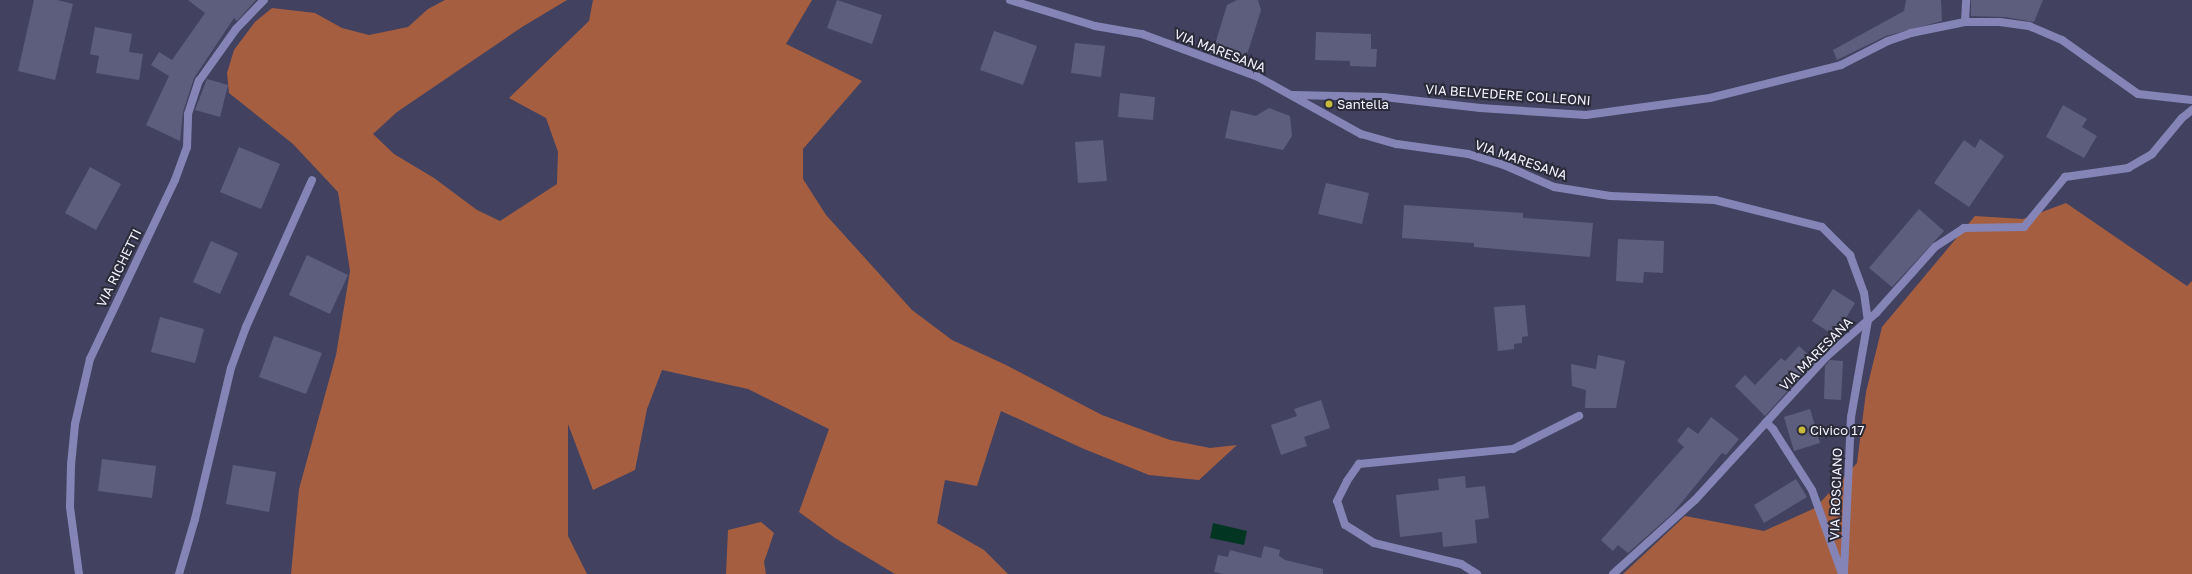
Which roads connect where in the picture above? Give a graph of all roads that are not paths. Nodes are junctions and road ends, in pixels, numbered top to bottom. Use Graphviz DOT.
graph roads {
  1 [pos="264,0"];
  2 [pos="1010,0"];
  3 [pos="1966,0"];
  4 [pos="1964,22"];
  5 [pos="1292,95"];
  6 [pos="2192,100"];
  7 [pos="2192,110"];
  8 [pos="312,180"];
  9 [pos="1868,320"];
  10 [pos="1579,416"];
  11 [pos="1766,422"];
  12 [pos="79,574"];
  13 [pos="179,574"];
  14 [pos="1476,574"];
  15 [pos="1613,574"];
  16 [pos="1843,574"];
  1 -- 12 [label="street, VIA RICHETTI"];
  2 -- 5 [label="street, VIA MARESANA"];
  3 -- 4 [label="street"];
  4 -- 5 [label="street, VIA BELVEDERE COLLEONI"];
  4 -- 6 [label="street, VIA BELVEDERE COLLEONI"];
  5 -- 9 [label="street, VIA MARESANA"];
  7 -- 9 [label="street"];
  8 -- 13 [label="street"];
  9 -- 11 [label="street, VIA MARESANA"];
  9 -- 16 [label="street, VIA ROSCIANO"];
  10 -- 14 [label="street"];
  11 -- 15 [label="street, VIA MARESANA"];
  11 -- 16 [label="street"];
}
